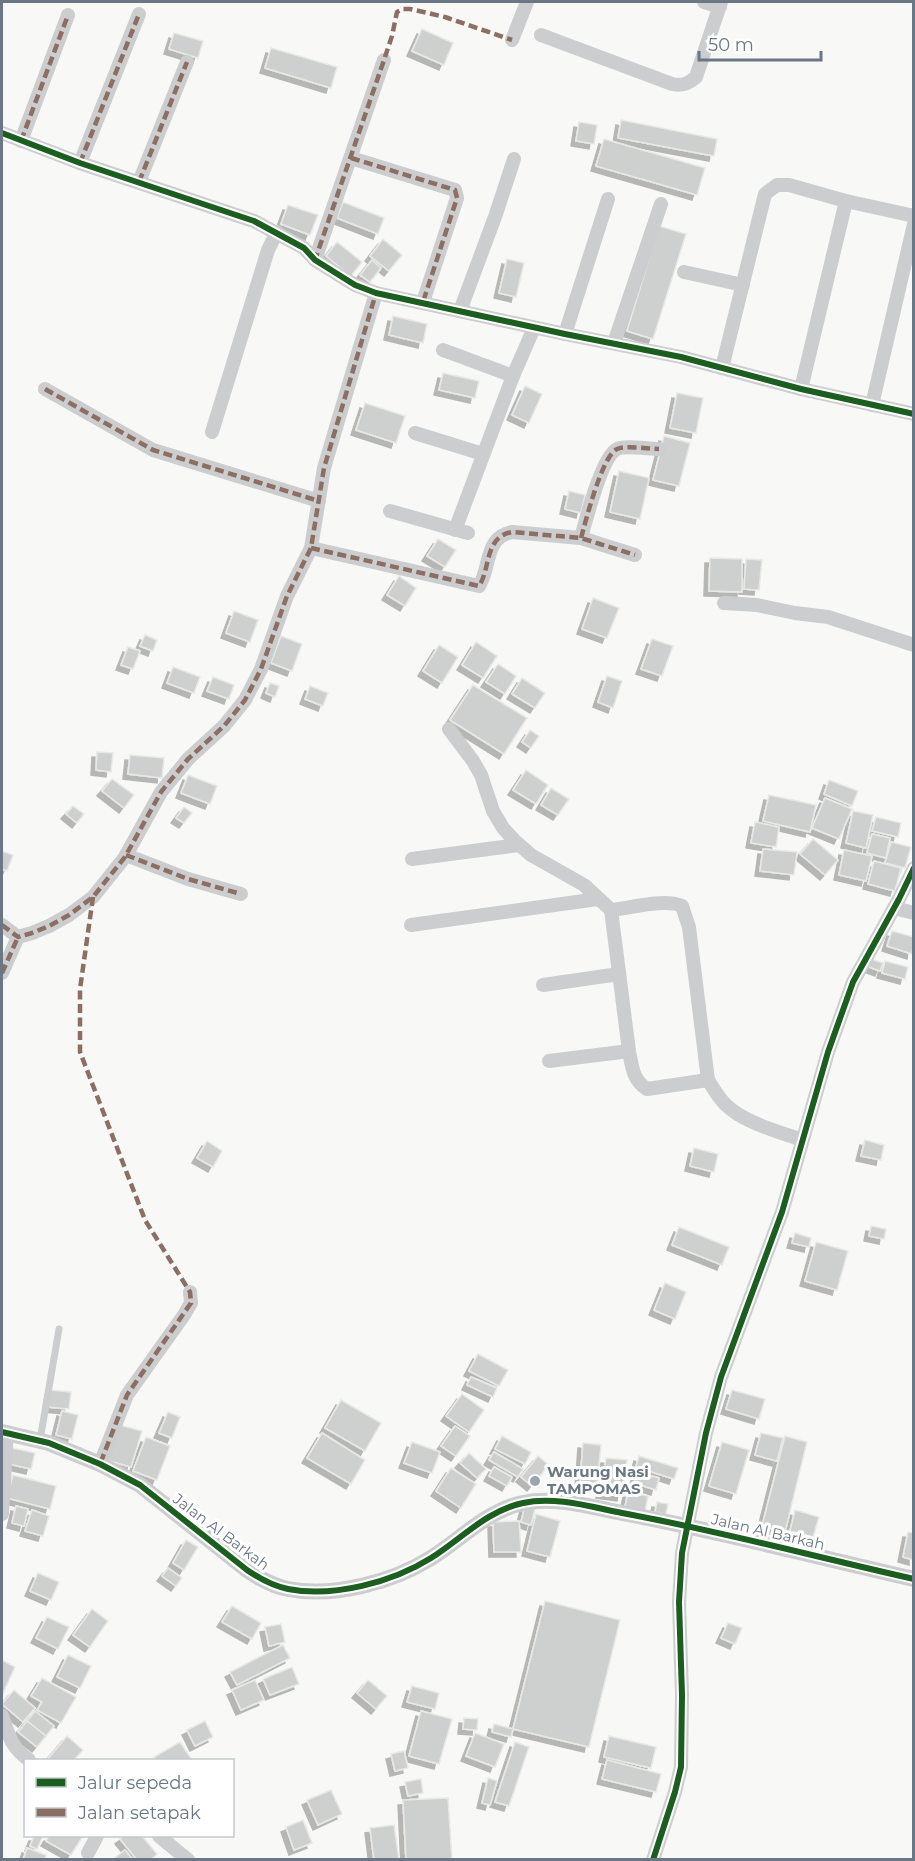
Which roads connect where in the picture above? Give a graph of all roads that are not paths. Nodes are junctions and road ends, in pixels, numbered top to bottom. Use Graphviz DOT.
graph roads {
  1 [pos="527,2"];
  2 [pos="704,2"];
  3 [pos="721,4"];
  4 [pos="139,14"];
  5 [pos="68,15"];
  6 [pos="541,35"];
  7 [pos="512,40"];
  8 [pos="384,60"];
  9 [pos="187,62"];
  10 [pos="2,133"];
  11 [pos="21,141"];
  12 [pos="351,158"];
  13 [pos="514,159"];
  14 [pos="80,163"];
  15 [pos="139,182"];
  16 [pos="608,199"];
  17 [pos="846,201"];
  18 [pos="661,204"];
  19 [pos="914,216"];
  20 [pos="914,224"];
  21 [pos="278,232"];
  22 [pos="315,260"];
  23 [pos="684,272"];
  24 [pos="743,285"];
  25 [pos="376,293"];
  26 [pos="423,302"];
  27 [pos="460,310"];
  28 [pos="534,328"];
  29 [pos="565,334"];
  30 [pos="614,343"];
  31 [pos="443,350"];
  32 [pos="722,368"];
  33 [pos="513,376"];
  34 [pos="45,389"];
  35 [pos="801,389"];
  36 [pos="872,405"];
  37 [pos="914,414"];
  38 [pos="212,432"];
  39 [pos="415,433"];
  40 [pos="659,449"];
  41 [pos="483,454"];
  42 [pos="319,501"];
  43 [pos="390,511"];
  44 [pos="581,538"];
  45 [pos="311,548"];
  46 [pos="635,555"];
  47 [pos="724,603"];
  48 [pos="914,645"];
  49 [pos="449,729"];
  50 [pos="519,845"];
  51 [pos="126,855"];
  52 [pos="412,859"];
  53 [pos="914,867"];
  54 [pos="241,894"];
  55 [pos="598,899"];
  56 [pos="894,908"];
  57 [pos="611,910"];
  58 [pos="914,913"];
  59 [pos="2,925"];
  60 [pos="411,925"];
  61 [pos="18,937"];
  62 [pos="2,973"];
  63 [pos="619,974"];
  64 [pos="543,985"];
  65 [pos="629,1051"];
  66 [pos="549,1062"];
  67 [pos="708,1080"];
  68 [pos="802,1140"];
  69 [pos="190,1292"];
  70 [pos="59,1329"];
  71 [pos="4,1432"];
  72 [pos="40,1440"];
  73 [pos="100,1464"];
  74 [pos="2,1514"];
  75 [pos="687,1525"];
  76 [pos="914,1579"];
  77 [pos="2,1716"];
  78 [pos="26,1759"];
  79 [pos="96,1837"];
  80 [pos="160,1837"];
  81 [pos="88,1853"];
  82 [pos="188,1860"];
  83 [pos="653,1860"];
  1 -- 7 [label="street"];
  2 -- 3 [label="street"];
  3 -- 6 [label="street"];
  4 -- 14 [label="street"];
  5 -- 11 [label="street"];
  8 -- 12 [label="street"];
  9 -- 15 [label="street"];
  10 -- 11 [label="street"];
  11 -- 14 [label="street"];
  12 -- 22 [label="street"];
  12 -- 26 [label="street"];
  13 -- 27 [label="street"];
  14 -- 15 [label="street"];
  15 -- 21 [label="street"];
  16 -- 29 [label="street"];
  17 -- 19 [label="street"];
  17 -- 24 [label="street"];
  17 -- 35 [label="street"];
  18 -- 30 [label="street"];
  20 -- 36 [label="street"];
  21 -- 22 [label="street"];
  21 -- 38 [label="street"];
  22 -- 25 [label="street"];
  23 -- 24 [label="street"];
  24 -- 32 [label="street"];
  25 -- 26 [label="street"];
  25 -- 42 [label="street"];
  26 -- 27 [label="street"];
  27 -- 28 [label="street"];
  28 -- 29 [label="street"];
  28 -- 33 [label="street"];
  29 -- 30 [label="street"];
  30 -- 32 [label="street"];
  31 -- 33 [label="street"];
  32 -- 35 [label="street"];
  33 -- 41 [label="street"];
  34 -- 42 [label="street"];
  35 -- 36 [label="street"];
  36 -- 37 [label="street"];
  39 -- 41 [label="street"];
  40 -- 44 [label="street"];
  41 -- 43 [label="street"];
  42 -- 45 [label="street"];
  44 -- 45 [label="street"];
  44 -- 46 [label="street"];
  45 -- 51 [label="street"];
  47 -- 48 [label="street"];
  49 -- 50 [label="street"];
  50 -- 52 [label="street"];
  50 -- 55 [label="street"];
  51 -- 54 [label="street"];
  51 -- 61 [label="street"];
  53 -- 56 [label="street"];
  55 -- 57 [label="street"];
  55 -- 60 [label="street"];
  56 -- 58 [label="street"];
  56 -- 68 [label="street"];
  57 -- 63 [label="street"];
  57 -- 67 [label="street"];
  59 -- 61 [label="street"];
  61 -- 62 [label="street"];
  63 -- 64 [label="street"];
  63 -- 65 [label="street"];
  65 -- 66 [label="street"];
  65 -- 67 [label="street"];
  67 -- 68 [label="street"];
  68 -- 75 [label="street"];
  69 -- 73 [label="street"];
  70 -- 72 [label="lane"];
  71 -- 72 [label="street, Jalan Al Barkah"];
  71 -- 74 [label="street"];
  72 -- 73 [label="street, Jalan Al Barkah"];
  73 -- 75 [label="street, Jalan Al Barkah"];
  75 -- 76 [label="street, Jalan Al Barkah"];
  75 -- 83 [label="street"];
  77 -- 78 [label="street"];
  79 -- 81 [label="street"];
  80 -- 82 [label="street"];
}
